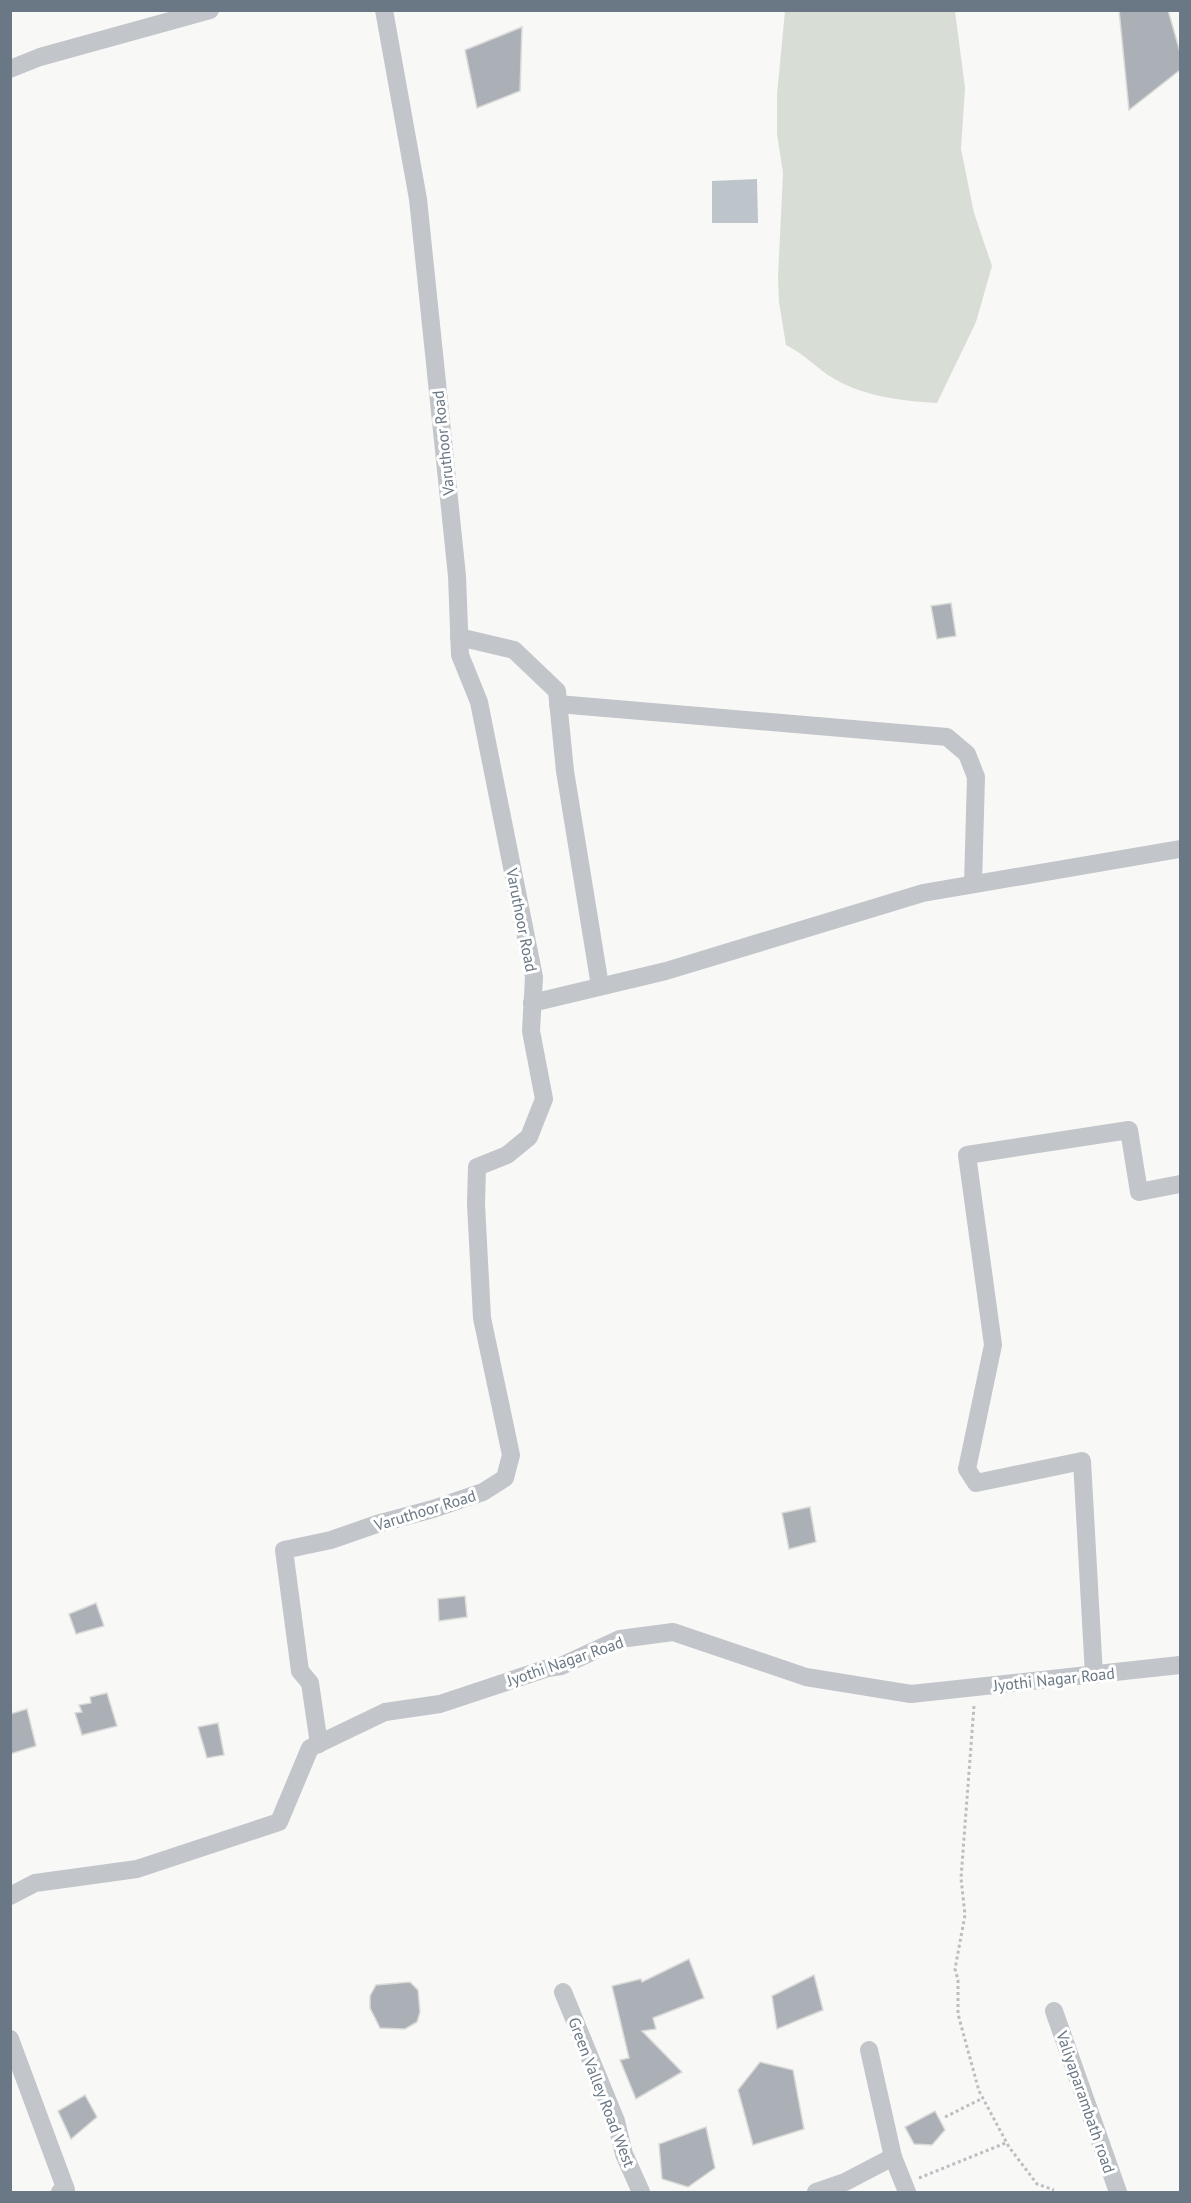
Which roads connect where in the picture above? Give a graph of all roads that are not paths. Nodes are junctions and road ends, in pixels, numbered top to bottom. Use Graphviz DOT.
graph roads {
  1 [pos="210,10"];
  2 [pos="384,10"];
  3 [pos="10,69"];
  4 [pos="459,637"];
  5 [pos="558,704"];
  6 [pos="1180,849"];
  7 [pos="973,884"];
  8 [pos="600,986"];
  9 [pos="532,1004"];
  10 [pos="1180,1184"];
  11 [pos="1180,1665"];
  12 [pos="1094,1675"];
  13 [pos="319,1744"];
  14 [pos="10,1896"];
  15 [pos="563,1992"];
  16 [pos="1054,2011"];
  17 [pos="10,2038"];
  18 [pos="869,2050"];
  19 [pos="893,2157"];
  20 [pos="905,2188"];
  21 [pos="60,2193"];
  22 [pos="641,2193"];
  23 [pos="816,2193"];
  24 [pos="1118,2193"];
  1 -- 3 [label="street"];
  2 -- 4 [label="street, Varuthoor Road"];
  4 -- 5 [label="street"];
  4 -- 9 [label="street, Varuthoor Road"];
  5 -- 7 [label="street"];
  5 -- 8 [label="street"];
  6 -- 7 [label="street"];
  7 -- 8 [label="street"];
  8 -- 9 [label="street"];
  9 -- 13 [label="street, Varuthoor Road"];
  10 -- 12 [label="street"];
  11 -- 12 [label="street, Jyothi Nagar Road"];
  12 -- 13 [label="street, Jyothi Nagar Road"];
  13 -- 14 [label="street, Jyothi Nagar Road"];
  15 -- 22 [label="street, Green Valley Road West"];
  16 -- 24 [label="street, Valiyaparambath road"];
  17 -- 21 [label="street"];
  18 -- 19 [label="street"];
  19 -- 20 [label="street"];
  19 -- 23 [label="street"];
}
